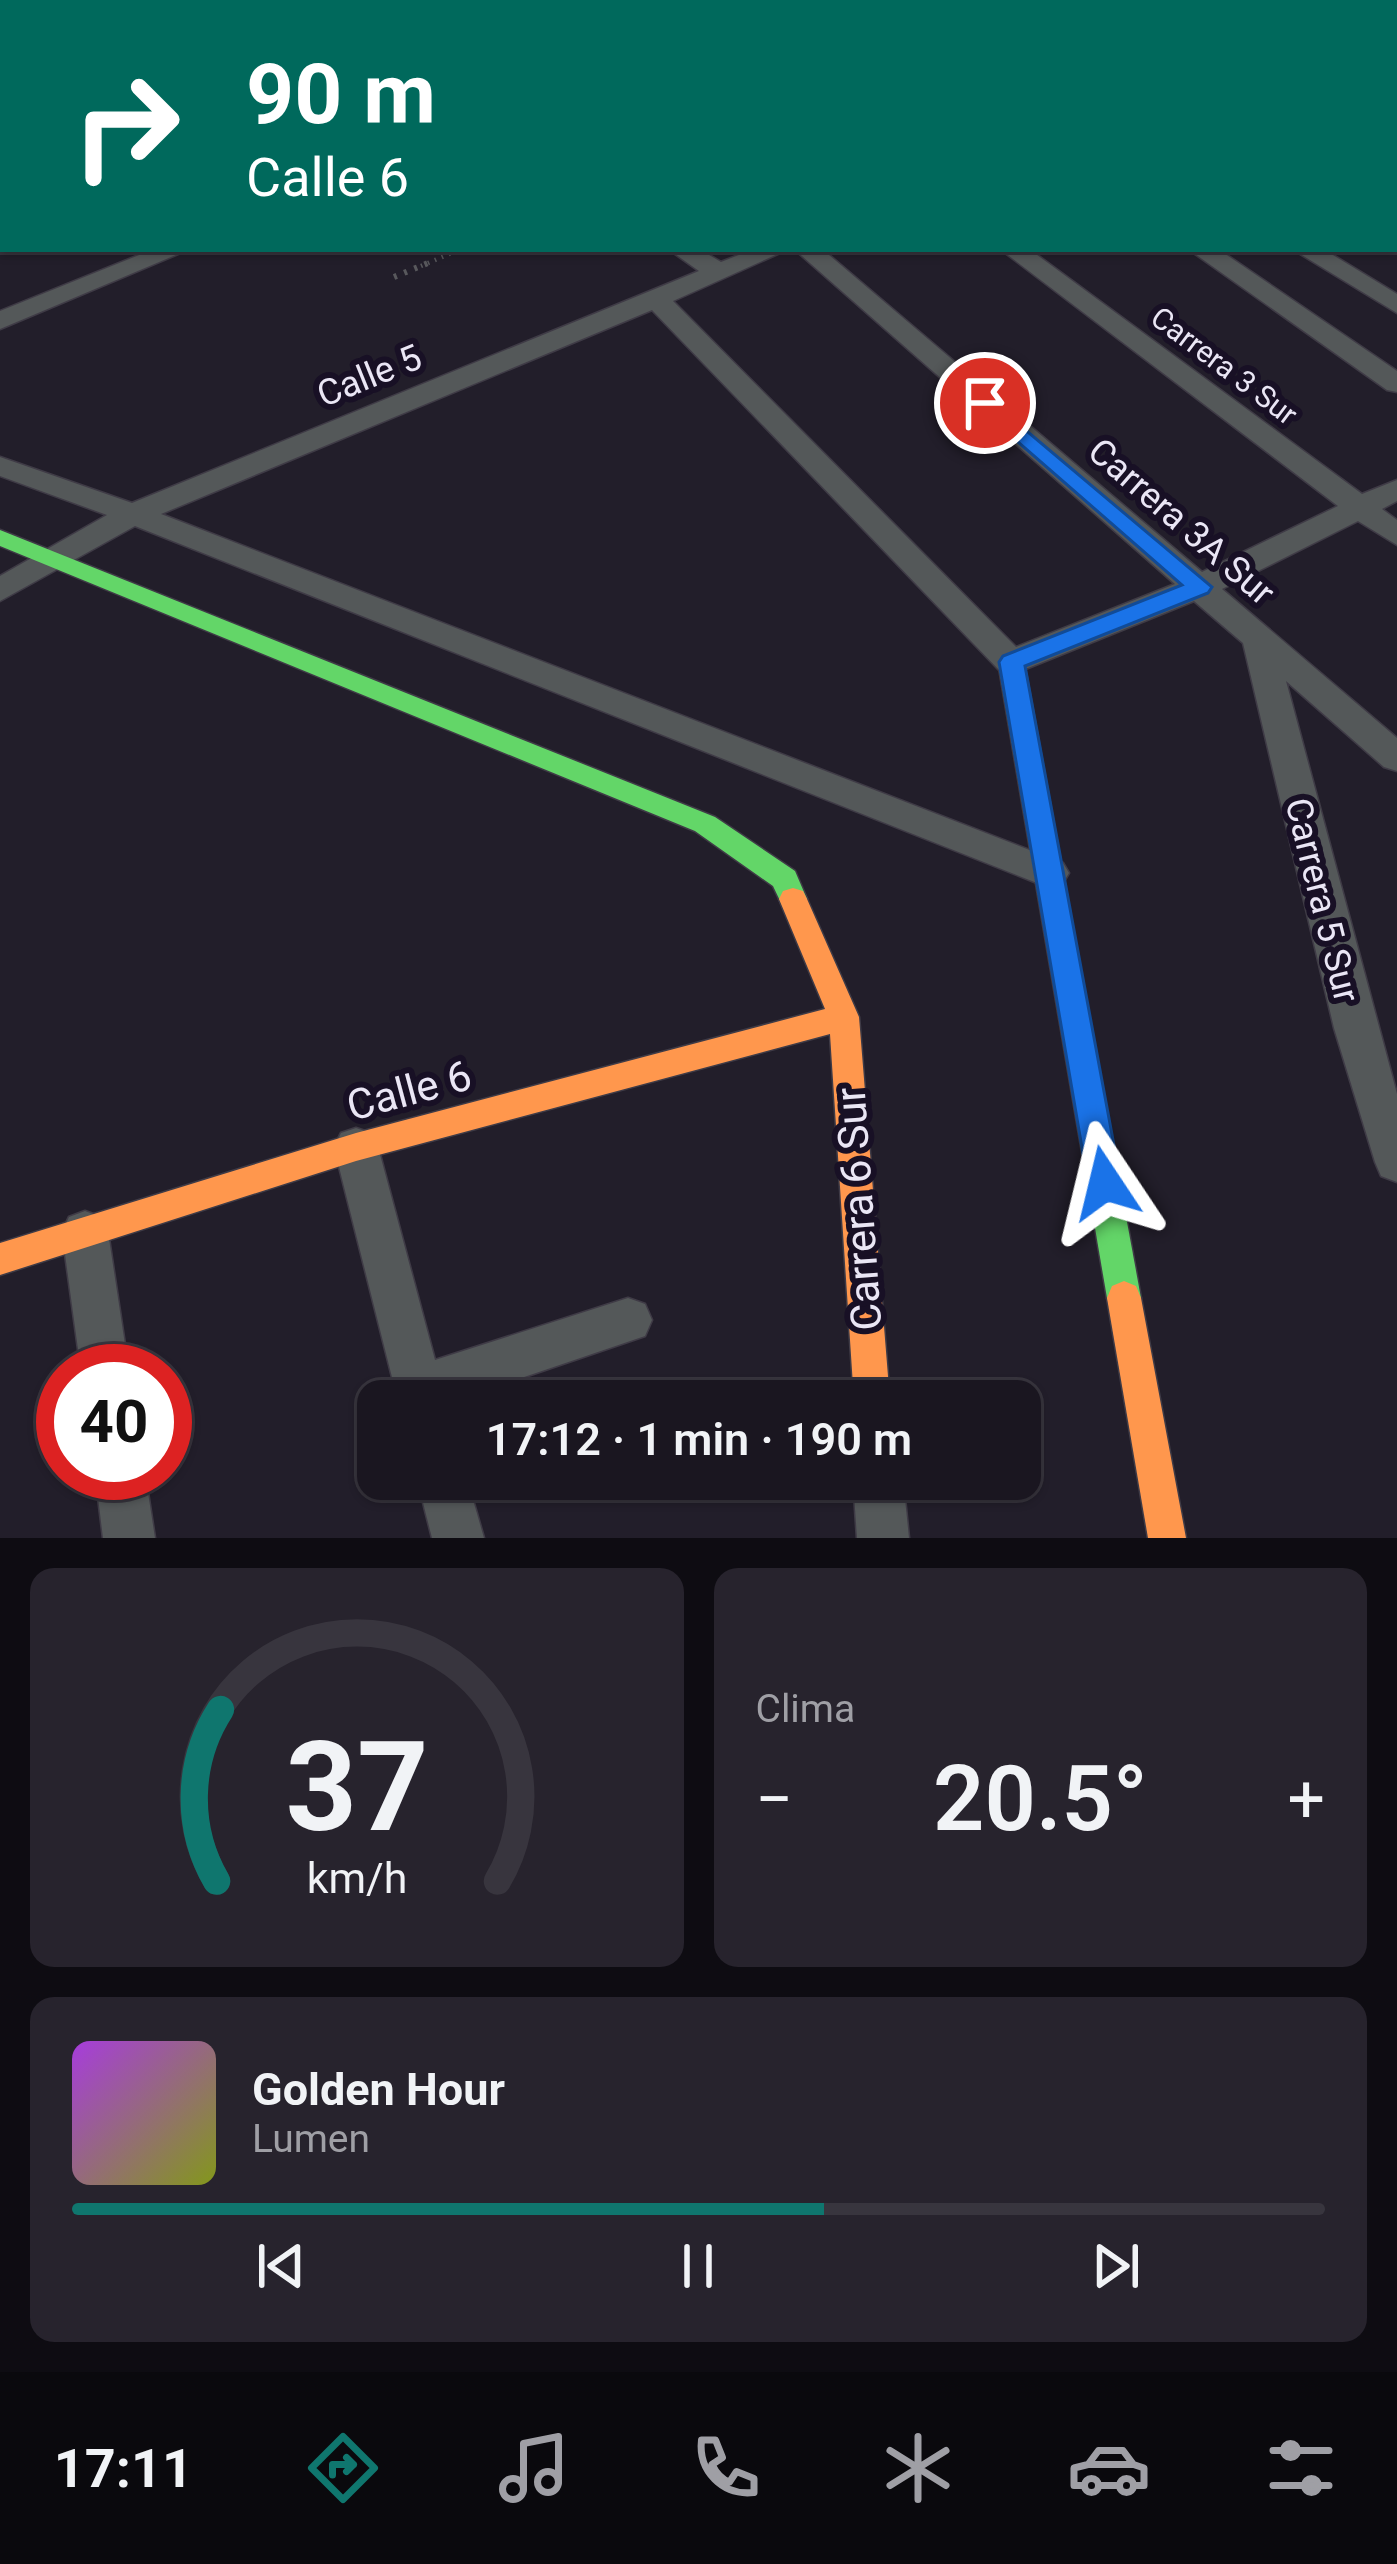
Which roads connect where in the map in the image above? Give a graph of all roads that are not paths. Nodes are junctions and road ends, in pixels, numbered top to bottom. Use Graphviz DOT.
graph roads {
  1 [pos="687,252"];
  2 [pos="769,252"];
  3 [pos="810,252"];
  4 [pos="1016,252"];
  5 [pos="1205,252"];
  6 [pos="1310,252"];
  7 [pos="134,256"];
  8 [pos="719,272"];
  9 [pos="657,300"];
  10 [pos="1397,305"];
  11 [pos="0,321"];
  12 [pos="1397,384"];
  13 [pos="0,466"];
  14 [pos="1397,489"];
  15 [pos="1358,507"];
  16 [pos="133,514"];
  17 [pos="1397,535"];
  18 [pos="0,537"];
  19 [pos="57,561"];
  20 [pos="1199,587"];
  21 [pos="0,590"];
  22 [pos="1258,637"];
  23 [pos="1012,662"];
  24 [pos="1397,758"];
  25 [pos="1049,873"];
  26 [pos="844,1017"];
  27 [pos="1355,1028"];
  28 [pos="1397,1071"];
  29 [pos="356,1147"];
  30 [pos="1397,1162"];
  31 [pos="85,1232"];
  32 [pos="0,1259"];
  33 [pos="628,1321"];
  34 [pos="101,1344"];
  35 [pos="416,1380"];
  36 [pos="462,1380"];
  37 [pos="870,1380"];
  38 [pos="124,1500"];
  39 [pos="448,1500"];
  40 [pos="880,1500"];
  41 [pos="129,1538"];
  42 [pos="458,1538"];
  43 [pos="883,1538"];
  44 [pos="1167,1538"];
  1 -- 8 [label="street"];
  2 -- 8 [label="street, Calle 5"];
  3 -- 20 [label="street, Carrera 3A Sur"];
  4 -- 15 [label="street, Carrera 3 Sur"];
  5 -- 12 [label="street"];
  6 -- 10 [label="street"];
  7 -- 11 [label="street"];
  8 -- 9 [label="street, Calle 5"];
  9 -- 16 [label="street, Calle 5"];
  9 -- 23 [label="street"];
  13 -- 16 [label="street"];
  14 -- 15 [label="street"];
  15 -- 17 [label="street, Carrera 3 Sur"];
  15 -- 20 [label="street"];
  16 -- 19 [label="street, Calle 5"];
  16 -- 25 [label="street"];
  18 -- 19 [label="street, Carrera 6 Sur"];
  19 -- 21 [label="street, Calle 5"];
  19 -- 26 [label="street, Carrera 6 Sur"];
  20 -- 22 [label="street, Carrera 3A Sur"];
  20 -- 23 [label="street"];
  22 -- 24 [label="street, Carrera 3A Sur"];
  22 -- 27 [label="street, Carrera 5 Sur"];
  23 -- 25 [label="street"];
  25 -- 44 [label="street"];
  26 -- 29 [label="street, Calle 6"];
  26 -- 37 [label="street, Carrera 6 Sur"];
  27 -- 28 [label="street"];
  27 -- 30 [label="street, Carrera 5 Sur"];
  29 -- 31 [label="street, Calle 6"];
  29 -- 35 [label="street"];
  31 -- 32 [label="street, Calle 6"];
  31 -- 34 [label="street"];
  33 -- 36 [label="street"];
  38 -- 41 [label="street"];
  39 -- 42 [label="street"];
  40 -- 43 [label="street"];
}
